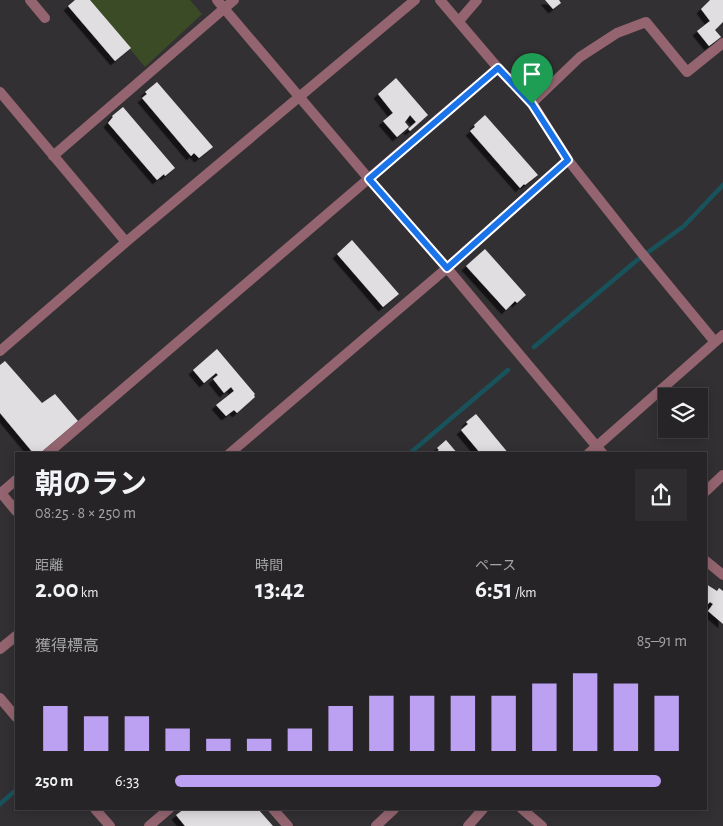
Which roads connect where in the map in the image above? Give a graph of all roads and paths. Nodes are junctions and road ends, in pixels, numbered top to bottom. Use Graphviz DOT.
graph roads {
  1 [pos="30,0"];
  2 [pos="217,0"];
  3 [pos="234,0"];
  4 [pos="415,0"];
  5 [pos="440,0"];
  6 [pos="477,0"];
  7 [pos="224,8"];
  8 [pos="45,18"];
  9 [pos="459,22"];
  10 [pos="723,43"];
  11 [pos="498,68"];
  12 [pos="0,92"];
  13 [pos="300,98"];
  14 [pos="532,104"];
  15 [pos="53,156"];
  16 [pos="568,160"];
  17 [pos="369,179"];
  18 [pos="126,242"];
  19 [pos="447,268"];
  20 [pos="723,335"];
  21 [pos="715,342"];
  22 [pos="0,351"];
  23 [pos="600,450"];
  24 [pos="49,452"];
  25 [pos="232,452"];
  26 [pos="723,476"];
  27 [pos="15,481"];
  28 [pos="707,490"];
  29 [pos="0,493"];
  30 [pos="15,510"];
  31 [pos="707,562"];
  32 [pos="723,575"];
  33 [pos="15,637"];
  34 [pos="0,649"];
  35 [pos="0,698"];
  36 [pos="15,716"];
  37 [pos="96,810"];
  38 [pos="168,810"];
  39 [pos="274,810"];
  40 [pos="393,810"];
  41 [pos="483,810"];
  42 [pos="523,810"];
  43 [pos="110,826"];
  44 [pos="149,826"];
  45 [pos="288,826"];
  46 [pos="376,826"];
  47 [pos="468,826"];
  48 [pos="542,826"];
  1 -- 8 [label="street"];
  2 -- 7 [label="street"];
  3 -- 7 [label="street"];
  4 -- 13 [label="street"];
  5 -- 9 [label="street"];
  6 -- 9 [label="street"];
  7 -- 13 [label="street"];
  7 -- 15 [label="street"];
  9 -- 11 [label="street"];
  10 -- 14 [label="street"];
  11 -- 14 [label="street"];
  11 -- 17 [label="street"];
  12 -- 15 [label="street"];
  13 -- 17 [label="street"];
  13 -- 18 [label="street"];
  14 -- 16 [label="street"];
  15 -- 18 [label="street"];
  16 -- 19 [label="street"];
  16 -- 21 [label="street"];
  17 -- 19 [label="street"];
  17 -- 24 [label="street"];
  18 -- 22 [label="street"];
  19 -- 23 [label="street"];
  19 -- 25 [label="street"];
  20 -- 21 [label="street"];
  21 -- 23 [label="street"];
  26 -- 28 [label="street"];
  27 -- 29 [label="street"];
  29 -- 30 [label="street"];
  31 -- 32 [label="street"];
  33 -- 34 [label="street"];
  35 -- 36 [label="street"];
  37 -- 43 [label="street"];
  38 -- 44 [label="street"];
  39 -- 45 [label="street"];
  40 -- 46 [label="street"];
  41 -- 47 [label="street"];
  42 -- 48 [label="street"];
}
